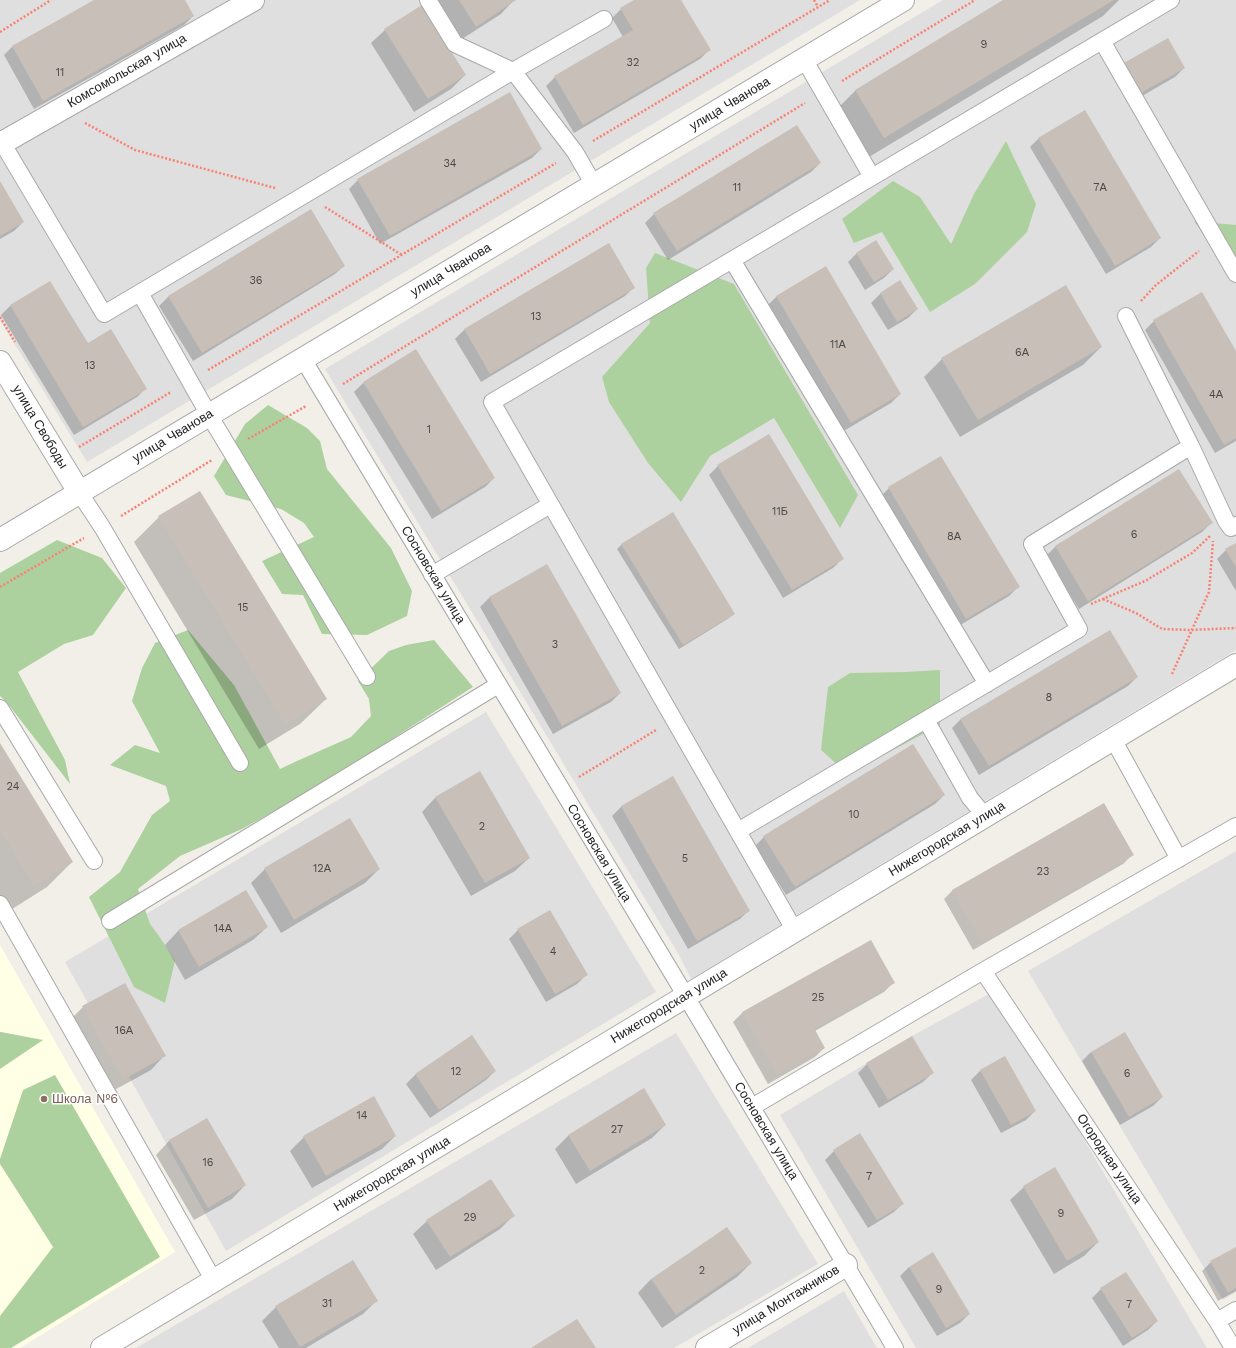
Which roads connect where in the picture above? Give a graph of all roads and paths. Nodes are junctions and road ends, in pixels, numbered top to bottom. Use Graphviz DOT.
graph roads {
  1 [pos="51,0"];
  2 [pos="253,0"];
  3 [pos="428,0"];
  4 [pos="814,0"];
  5 [pos="830,0"];
  6 [pos="903,0"];
  7 [pos="975,0"];
  8 [pos="1171,0"];
  9 [pos="818,7"];
  10 [pos="604,19"];
  11 [pos="0,32"];
  12 [pos="1102,41"];
  13 [pos="804,59"];
  14 [pos="513,71"];
  15 [pos="823,92"];
  16 [pos="60,110"];
  17 [pos="1,141"];
  18 [pos="575,152"];
  19 [pos="872,177"];
  20 [pos="594,185"];
  21 [pos="306,194"];
  22 [pos="1216,239"];
  23 [pos="402,254"];
  24 [pos="732,260"];
  25 [pos="1236,274"];
  26 [pos="140,293"];
  27 [pos="1126,316"];
  28 [pos="303,359"];
  29 [pos="0,362"];
  30 [pos="190,380"];
  31 [pos="324,396"];
  32 [pos="209,415"];
  33 [pos="1191,446"];
  34 [pos="230,449"];
  35 [pos="59,459"];
  36 [pos="79,492"];
  37 [pos="550,505"];
  38 [pos="1236,525"];
  39 [pos="102,527"];
  40 [pos="0,540"];
  41 [pos="432,575"];
  42 [pos="0,587"];
  43 [pos="1102,599"];
  44 [pos="1070,613"];
  45 [pos="1236,628"];
  46 [pos="1191,630"];
  47 [pos="1236,665"];
  48 [pos="368,676"];
  49 [pos="1171,676"];
  50 [pos="986,684"];
  51 [pos="498,685"];
  52 [pos="0,708"];
  53 [pos="673,719"];
  54 [pos="926,720"];
  55 [pos="1113,738"];
  56 [pos="240,763"];
  57 [pos="579,777"];
  58 [pos="985,816"];
  59 [pos="1236,826"];
  60 [pos="738,831"];
  61 [pos="1180,859"];
  62 [pos="94,861"];
  63 [pos="0,904"];
  64 [pos="110,921"];
  65 [pos="795,931"];
  66 [pos="983,971"];
  67 [pos="686,996"];
  68 [pos="752,1107"];
  69 [pos="846,1265"];
  70 [pos="214,1281"];
  71 [pos="1236,1310"];
  72 [pos="1217,1321"];
  73 [pos="102,1348"];
  74 [pos="707,1348"];
  75 [pos="894,1348"];
  76 [pos="1233,1348"];
  1 -- 11 [label="path"];
  2 -- 16 [label="street, Комсомольская улица"];
  3 -- 14 [label="lane"];
  4 -- 9 [label="path"];
  5 -- 9 [label="path"];
  6 -- 13 [label="street, улица Чванова"];
  7 -- 15 [label="path"];
  8 -- 12 [label="lane"];
  9 -- 18 [label="path"];
  10 -- 14 [label="lane"];
  12 -- 19 [label="lane"];
  12 -- 22 [label="lane"];
  13 -- 15 [label="lane"];
  13 -- 20 [label="street, улица Чванова"];
  14 -- 18 [label="lane"];
  14 -- 21 [label="lane"];
  15 -- 19 [label="lane"];
  15 -- 31 [label="path"];
  16 -- 17 [label="street, Комсомольская улица"];
  16 -- 21 [label="path"];
  17 -- 26 [label="lane"];
  18 -- 20 [label="lane"];
  18 -- 23 [label="path"];
  19 -- 24 [label="lane"];
  20 -- 28 [label="street, улица Чванова"];
  21 -- 23 [label="path"];
  21 -- 26 [label="lane"];
  22 -- 25 [label="lane"];
  22 -- 27 [label="path"];
  23 -- 30 [label="path"];
  24 -- 37 [label="lane"];
  24 -- 50 [label="lane"];
  26 -- 30 [label="lane"];
  27 -- 33 [label="lane"];
  28 -- 31 [label="lane, Сосновская улица"];
  28 -- 32 [label="street, улица Чванова"];
  29 -- 35 [label="street, улица Свободы"];
  30 -- 32 [label="lane"];
  30 -- 35 [label="path"];
  31 -- 34 [label="path"];
  31 -- 41 [label="lane, Сосновская улица"];
  32 -- 34 [label="lane"];
  32 -- 36 [label="street, улица Чванова"];
  33 -- 38 [label="lane"];
  33 -- 44 [label="lane"];
  34 -- 39 [label="path"];
  34 -- 48 [label="lane"];
  35 -- 36 [label="street, улица Свободы"];
  36 -- 39 [label="lane"];
  36 -- 40 [label="street, улица Чванова"];
  37 -- 41 [label="lane"];
  37 -- 53 [label="lane"];
  39 -- 42 [label="path"];
  39 -- 56 [label="lane"];
  41 -- 51 [label="lane, Сосновская улица"];
  43 -- 44 [label="path"];
  43 -- 46 [label="path"];
  43 -- 46 [label="path"];
  44 -- 50 [label="lane"];
  45 -- 46 [label="path"];
  46 -- 49 [label="path"];
  47 -- 55 [label="street, Нижегородская улица"];
  50 -- 54 [label="lane"];
  51 -- 64 [label="lane"];
  51 -- 67 [label="lane, Сосновская улица"];
  52 -- 62 [label="lane"];
  53 -- 57 [label="path"];
  53 -- 60 [label="lane"];
  54 -- 58 [label="lane"];
  54 -- 60 [label="lane"];
  55 -- 58 [label="street, Нижегородская улица"];
  55 -- 61 [label="lane"];
  58 -- 65 [label="street, Нижегородская улица"];
  59 -- 61 [label="lane"];
  60 -- 65 [label="lane"];
  61 -- 66 [label="lane"];
  63 -- 70 [label="lane"];
  65 -- 67 [label="street, Нижегородская улица"];
  66 -- 68 [label="lane"];
  66 -- 72 [label="lane, Огородная улица"];
  67 -- 68 [label="lane, Сосновская улица"];
  67 -- 70 [label="street, Нижегородская улица"];
  68 -- 69 [label="lane, Сосновская улица"];
  69 -- 74 [label="street, улица Монтажников"];
  69 -- 75 [label="lane, Сосновская улица"];
  70 -- 73 [label="street, Нижегородская улица"];
  71 -- 72 [label="lane"];
  72 -- 76 [label="lane, Огородная улица"];
}
